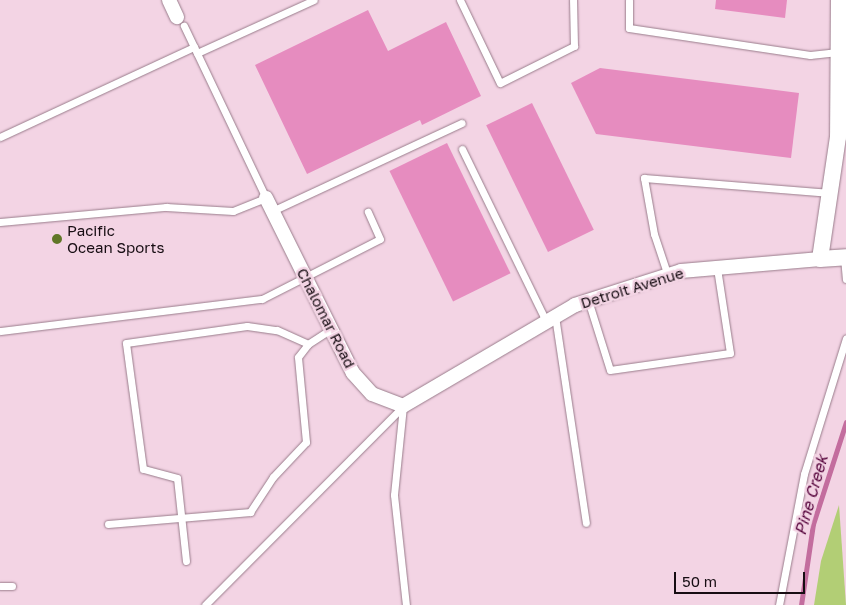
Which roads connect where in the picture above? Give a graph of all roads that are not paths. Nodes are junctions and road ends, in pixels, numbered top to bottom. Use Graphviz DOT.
graph roads {
  1 [pos="169,0"];
  2 [pos="314,0"];
  3 [pos="460,0"];
  4 [pos="573,0"];
  5 [pos="630,0"];
  6 [pos="840,0"];
  7 [pos="181,21"];
  8 [pos="195,50"];
  9 [pos="838,52"];
  10 [pos="462,123"];
  11 [pos="0,137"];
  12 [pos="462,149"];
  13 [pos="830,193"];
  14 [pos="269,205"];
  15 [pos="368,212"];
  16 [pos="0,222"];
  17 [pos="845,257"];
  18 [pos="820,259"];
  19 [pos="717,268"];
  20 [pos="305,276"];
  21 [pos="668,276"];
  22 [pos="846,279"];
  23 [pos="588,300"];
  24 [pos="551,318"];
  25 [pos="331,329"];
  26 [pos="0,331"];
  27 [pos="846,338"];
  28 [pos="308,344"];
  29 [pos="403,406"];
  30 [pos="182,518"];
  31 [pos="586,523"];
  32 [pos="108,524"];
  33 [pos="186,561"];
  34 [pos="0,586"];
  35 [pos="12,586"];
  36 [pos="205,605"];
  37 [pos="406,605"];
  38 [pos="779,605"];
  1 -- 7 [label="street"];
  2 -- 8 [label="lane"];
  3 -- 4 [label="lane"];
  5 -- 9 [label="lane"];
  6 -- 9 [label="street"];
  7 -- 8 [label="lane"];
  8 -- 11 [label="lane"];
  8 -- 14 [label="lane"];
  9 -- 13 [label="street"];
  10 -- 14 [label="lane"];
  12 -- 24 [label="lane"];
  13 -- 18 [label="street"];
  13 -- 21 [label="lane"];
  14 -- 16 [label="lane"];
  14 -- 20 [label="street, Chalomar Road"];
  15 -- 20 [label="lane"];
  17 -- 18 [label="street, Detroit Avenue"];
  17 -- 22 [label="lane"];
  18 -- 19 [label="street, Detroit Avenue"];
  19 -- 21 [label="street, Detroit Avenue"];
  19 -- 23 [label="lane"];
  20 -- 25 [label="street, Chalomar Road"];
  20 -- 26 [label="lane"];
  21 -- 23 [label="street, Detroit Avenue"];
  23 -- 24 [label="street, Detroit Avenue"];
  24 -- 29 [label="street, Detroit Avenue"];
  24 -- 31 [label="lane"];
  25 -- 28 [label="lane"];
  25 -- 29 [label="street, Chalomar Road"];
  27 -- 38 [label="lane"];
  28 -- 30 [label="lane"];
  28 -- 30 [label="lane"];
  29 -- 36 [label="lane"];
  29 -- 37 [label="lane"];
  30 -- 32 [label="lane"];
  30 -- 33 [label="lane"];
  34 -- 35 [label="lane"];
}
